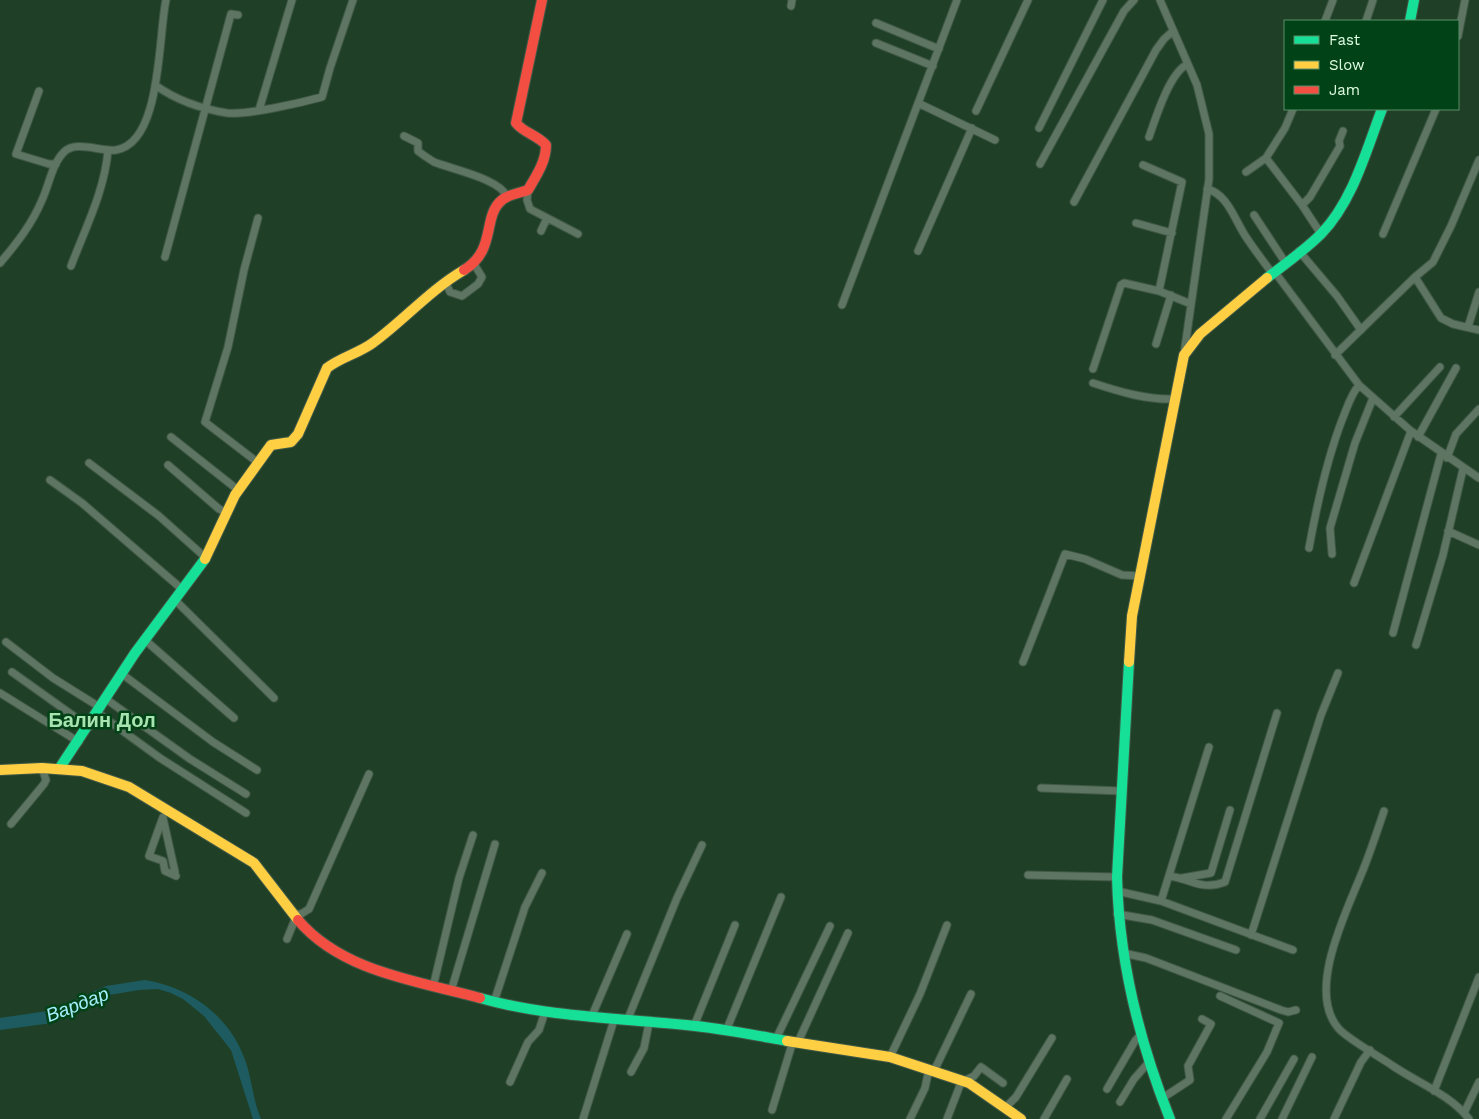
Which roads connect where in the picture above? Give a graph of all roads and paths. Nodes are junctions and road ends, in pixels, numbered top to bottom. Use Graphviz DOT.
graph roads {
  1 [pos="166,0"];
  2 [pos="292,0"];
  3 [pos="353,0"];
  4 [pos="542,0"];
  5 [pos="957,0"];
  6 [pos="1028,0"];
  7 [pos="1103,0"];
  8 [pos="1132,0"];
  9 [pos="1160,0"];
  10 [pos="1333,0"];
  11 [pos="1373,0"];
  12 [pos="1414,0"];
  13 [pos="1465,0"];
  14 [pos="238,16"];
  15 [pos="1325,20"];
  16 [pos="1366,20"];
  17 [pos="1410,20"];
  18 [pos="876,23"];
  19 [pos="1173,31"];
  20 [pos="1459,31"];
  21 [pos="876,43"];
  22 [pos="939,49"];
  23 [pos="1186,65"];
  24 [pos="933,66"];
  25 [pos="155,85"];
  26 [pos="39,91"];
  27 [pos="918,103"];
  28 [pos="206,108"];
  29 [pos="259,110"];
  30 [pos="1293,110"];
  31 [pos="1382,110"];
  32 [pos="1436,110"];
  33 [pos="976,111"];
  34 [pos="972,128"];
  35 [pos="1039,128"];
  36 [pos="1343,132"];
  37 [pos="404,136"];
  38 [pos="1149,137"];
  39 [pos="995,140"];
  40 [pos="108,150"];
  41 [pos="1266,158"];
  42 [pos="1479,160"];
  43 [pos="56,164"];
  44 [pos="1040,164"];
  45 [pos="1143,165"];
  46 [pos="1246,172"];
  47 [pos="1207,189"];
  48 [pos="528,190"];
  49 [pos="507,197"];
  50 [pos="1074,202"];
  51 [pos="1302,205"];
  52 [pos="1254,215"];
  53 [pos="258,218"];
  54 [pos="547,218"];
  55 [pos="1136,223"];
  56 [pos="541,231"];
  57 [pos="1172,233"];
  58 [pos="578,234"];
  59 [pos="1321,234"];
  60 [pos="1383,234"];
  61 [pos="918,251"];
  62 [pos="1299,251"];
  63 [pos="164,257"];
  64 [pos="1285,262"];
  65 [pos="0,263"];
  66 [pos="474,264"];
  67 [pos="71,266"];
  68 [pos="1273,272"];
  69 [pos="1415,277"];
  70 [pos="445,281"];
  71 [pos="1159,290"];
  72 [pos="1479,292"];
  73 [pos="1171,295"];
  74 [pos="1190,304"];
  75 [pos="842,305"];
  76 [pos="1468,327"];
  77 [pos="1361,330"];
  78 [pos="1479,330"];
  79 [pos="1156,344"];
  80 [pos="1184,355"];
  81 [pos="1335,355"];
  82 [pos="1440,366"];
  83 [pos="1456,368"];
  84 [pos="1093,369"];
  85 [pos="1093,383"];
  86 [pos="1359,385"];
  87 [pos="1373,398"];
  88 [pos="1175,399"];
  89 [pos="1479,409"];
  90 [pos="1394,416"];
  91 [pos="1410,431"];
  92 [pos="171,437"];
  93 [pos="1418,437"];
  94 [pos="1444,456"];
  95 [pos="257,462"];
  96 [pos="89,463"];
  97 [pos="168,465"];
  98 [pos="1463,469"];
  99 [pos="1479,478"];
  100 [pos="50,480"];
  101 [pos="238,490"];
  102 [pos="226,512"];
  103 [pos="1448,531"];
  104 [pos="1479,545"];
  105 [pos="1309,548"];
  106 [pos="1332,554"];
  107 [pos="206,558"];
  108 [pos="1139,576"];
  109 [pos="1354,583"];
  110 [pos="184,590"];
  111 [pos="175,600"];
  112 [pos="1393,633"];
  113 [pos="145,640"];
  114 [pos="6,642"];
  115 [pos="1416,645"];
  116 [pos="1023,662"];
  117 [pos="12,672"];
  118 [pos="1338,673"];
  119 [pos="122,674"];
  120 [pos="0,693"];
  121 [pos="274,698"];
  122 [pos="102,707"];
  123 [pos="1277,713"];
  124 [pos="234,718"];
  125 [pos="88,727"];
  126 [pos="79,742"];
  127 [pos="1209,748"];
  128 [pos="42,768"];
  129 [pos="59,769"];
  130 [pos="0,770"];
  131 [pos="257,770"];
  132 [pos="369,774"];
  133 [pos="1041,788"];
  134 [pos="1122,791"];
  135 [pos="246,794"];
  136 [pos="155,803"];
  137 [pos="1230,810"];
  138 [pos="1384,811"];
  139 [pos="246,813"];
  140 [pos="163,817"];
  141 [pos="11,824"];
  142 [pos="473,835"];
  143 [pos="495,844"];
  144 [pos="702,845"];
  145 [pos="542,873"];
  146 [pos="1028,874"];
  147 [pos="1169,876"];
  148 [pos="1117,877"];
  149 [pos="1182,878"];
  150 [pos="1117,891"];
  151 [pos="781,897"];
  152 [pos="1162,901"];
  153 [pos="1117,914"];
  154 [pos="294,915"];
  155 [pos="946,925"];
  156 [pos="735,926"];
  157 [pos="830,926"];
  158 [pos="848,933"];
  159 [pos="628,934"];
  160 [pos="1251,935"];
  161 [pos="287,939"];
  162 [pos="1236,950"];
  163 [pos="1293,950"];
  164 [pos="1123,953"];
  165 [pos="1479,977"];
  166 [pos="434,987"];
  167 [pos="451,991"];
  168 [pos="971,994"];
  169 [pos="1220,996"];
  170 [pos="494,1002"];
  171 [pos="1296,1010"];
  172 [pos="545,1012"];
  173 [pos="591,1018"];
  174 [pos="1202,1019"];
  175 [pos="614,1020"];
  176 [pos="627,1020"];
  177 [pos="649,1023"];
  178 [pos="694,1026"];
  179 [pos="726,1031"];
  180 [pos="1141,1034"];
  181 [pos="1052,1038"];
  182 [pos="776,1039"];
  183 [pos="796,1042"];
  184 [pos="1370,1050"];
  185 [pos="890,1057"];
  186 [pos="1312,1058"];
  187 [pos="1294,1059"];
  188 [pos="1149,1062"];
  189 [pos="931,1070"];
  190 [pos="631,1072"];
  191 [pos="1067,1079"];
  192 [pos="963,1080"];
  193 [pos="510,1082"];
  194 [pos="1479,1082"];
  195 [pos="1003,1083"];
  196 [pos="1107,1090"];
  197 [pos="1434,1091"];
  198 [pos="1161,1098"];
  199 [pos="1120,1102"];
  200 [pos="1005,1108"];
  201 [pos="772,1110"];
  202 [pos="1466,1111"];
  203 [pos="583,1119"];
  204 [pos="910,1119"];
  205 [pos="947,1119"];
  206 [pos="1021,1119"];
  207 [pos="1044,1119"];
  208 [pos="1170,1119"];
  209 [pos="1226,1119"];
  210 [pos="1260,1119"];
  211 [pos="1282,1119"];
  212 [pos="1334,1119"];
  213 [pos="1469,1119"];
  1 -- 25 [label="street"];
  2 -- 29 [label="street"];
  3 -- 29 [label="street"];
  4 -- 48 [label="street"];
  5 -- 22 [label="street"];
  6 -- 33 [label="street"];
  7 -- 35 [label="street"];
  8 -- 44 [label="street"];
  9 -- 19 [label="street"];
  10 -- 15 [label="street"];
  11 -- 16 [label="street"];
  12 -- 17 [label="street"];
  13 -- 20 [label="street"];
  14 -- 28 [label="street"];
  18 -- 22 [label="street"];
  19 -- 23 [label="street"];
  19 -- 50 [label="street"];
  21 -- 24 [label="street"];
  22 -- 24 [label="street"];
  23 -- 38 [label="street"];
  23 -- 47 [label="street"];
  24 -- 27 [label="street"];
  25 -- 28 [label="street"];
  25 -- 40 [label="street"];
  26 -- 43 [label="street"];
  27 -- 34 [label="street"];
  27 -- 75 [label="street"];
  28 -- 29 [label="street"];
  28 -- 63 [label="street"];
  30 -- 41 [label="street"];
  31 -- 59 [label="street"];
  32 -- 60 [label="street"];
  34 -- 39 [label="street"];
  34 -- 61 [label="street"];
  36 -- 51 [label="street"];
  37 -- 49 [label="street"];
  40 -- 43 [label="street"];
  40 -- 67 [label="street"];
  41 -- 46 [label="street"];
  41 -- 51 [label="street"];
  42 -- 69 [label="street"];
  43 -- 65 [label="street"];
  45 -- 57 [label="street"];
  47 -- 68 [label="street"];
  47 -- 74 [label="street"];
  48 -- 49 [label="street"];
  48 -- 54 [label="street"];
  49 -- 66 [label="street"];
  51 -- 59 [label="street"];
  52 -- 64 [label="street"];
  53 -- 95 [label="street"];
  54 -- 56 [label="street"];
  54 -- 58 [label="street"];
  55 -- 57 [label="street"];
  57 -- 71 [label="street"];
  59 -- 62 [label="street"];
  62 -- 64 [label="street"];
  62 -- 77 [label="street"];
  64 -- 68 [label="street"];
  66 -- 70 [label="street"];
  66 -- 70 [label="street"];
  68 -- 80 [label="street"];
  68 -- 81 [label="street"];
  69 -- 76 [label="street"];
  69 -- 77 [label="street"];
  70 -- 95 [label="street"];
  71 -- 73 [label="street"];
  71 -- 84 [label="street"];
  72 -- 76 [label="street"];
  73 -- 74 [label="street"];
  73 -- 79 [label="street"];
  74 -- 80 [label="street"];
  76 -- 78 [label="street"];
  77 -- 81 [label="street"];
  80 -- 88 [label="street"];
  81 -- 86 [label="street"];
  82 -- 90 [label="street"];
  83 -- 93 [label="street"];
  85 -- 88 [label="street"];
  86 -- 87 [label="street"];
  86 -- 105 [label="street"];
  87 -- 90 [label="street"];
  87 -- 106 [label="street"];
  88 -- 108 [label="street"];
  89 -- 94 [label="street"];
  90 -- 91 [label="street"];
  91 -- 93 [label="street"];
  91 -- 109 [label="street"];
  92 -- 101 [label="street"];
  93 -- 94 [label="street"];
  94 -- 98 [label="street"];
  94 -- 112 [label="street"];
  95 -- 101 [label="street"];
  96 -- 107 [label="street"];
  97 -- 102 [label="street"];
  98 -- 99 [label="street"];
  98 -- 103 [label="street"];
  100 -- 110 [label="street"];
  101 -- 102 [label="street"];
  102 -- 107 [label="street"];
  103 -- 104 [label="street"];
  103 -- 115 [label="street"];
  107 -- 110 [label="street"];
  108 -- 116 [label="street"];
  108 -- 134 [label="street"];
  110 -- 111 [label="street"];
  111 -- 113 [label="street"];
  111 -- 121 [label="street"];
  113 -- 119 [label="street"];
  113 -- 124 [label="street"];
  114 -- 122 [label="street"];
  117 -- 125 [label="street"];
  118 -- 160 [label="street"];
  119 -- 122 [label="street"];
  119 -- 131 [label="street"];
  120 -- 126 [label="street"];
  122 -- 125 [label="street"];
  122 -- 135 [label="street"];
  122 -- 139 [label="street"];
  123 -- 149 [label="street"];
  125 -- 126 [label="street"];
  126 -- 129 [label="street"];
  127 -- 147 [label="street"];
  128 -- 129 [label="street"];
  128 -- 130 [label="street"];
  128 -- 141 [label="street"];
  129 -- 136 [label="street"];
  132 -- 154 [label="street"];
  133 -- 134 [label="street"];
  134 -- 148 [label="street"];
  136 -- 140 [label="street"];
  136 -- 154 [label="street"];
  137 -- 149 [label="street"];
  138 -- 184 [label="street"];
  140 -- 140 [label="street"];
  142 -- 166 [label="street"];
  143 -- 167 [label="street"];
  144 -- 176 [label="street"];
  145 -- 170 [label="street"];
  146 -- 148 [label="street"];
  147 -- 149 [label="street"];
  147 -- 152 [label="street"];
  148 -- 150 [label="street"];
  150 -- 152 [label="street"];
  150 -- 153 [label="street"];
  151 -- 179 [label="street"];
  152 -- 160 [label="street"];
  153 -- 162 [label="street"];
  153 -- 164 [label="street"];
  154 -- 161 [label="street"];
  154 -- 166 [label="street"];
  155 -- 185 [label="street"];
  156 -- 178 [label="street"];
  157 -- 182 [label="street"];
  158 -- 183 [label="street"];
  159 -- 173 [label="street"];
  160 -- 163 [label="street"];
  164 -- 171 [label="street"];
  164 -- 180 [label="street"];
  165 -- 197 [label="street"];
  166 -- 167 [label="street"];
  167 -- 170 [label="street"];
  168 -- 189 [label="street"];
  169 -- 209 [label="street"];
  170 -- 172 [label="street"];
  172 -- 173 [label="street"];
  172 -- 193 [label="street"];
  173 -- 175 [label="street"];
  174 -- 198 [label="street"];
  175 -- 176 [label="street"];
  175 -- 203 [label="street"];
  176 -- 177 [label="street"];
  177 -- 178 [label="street"];
  177 -- 190 [label="street"];
  178 -- 179 [label="street"];
  179 -- 182 [label="street"];
  180 -- 188 [label="street"];
  180 -- 196 [label="street"];
  181 -- 200 [label="street"];
  182 -- 183 [label="street"];
  183 -- 185 [label="street"];
  183 -- 201 [label="street"];
  184 -- 197 [label="street"];
  184 -- 212 [label="street"];
  185 -- 189 [label="street"];
  186 -- 211 [label="street"];
  187 -- 210 [label="street"];
  188 -- 198 [label="street"];
  188 -- 199 [label="street"];
  189 -- 192 [label="street"];
  189 -- 204 [label="street"];
  191 -- 207 [label="street"];
  192 -- 195 [label="street"];
  192 -- 200 [label="street"];
  192 -- 205 [label="street"];
  194 -- 202 [label="street"];
  197 -- 202 [label="street"];
  198 -- 208 [label="street"];
  200 -- 206 [label="street"];
  202 -- 213 [label="street"];
}
